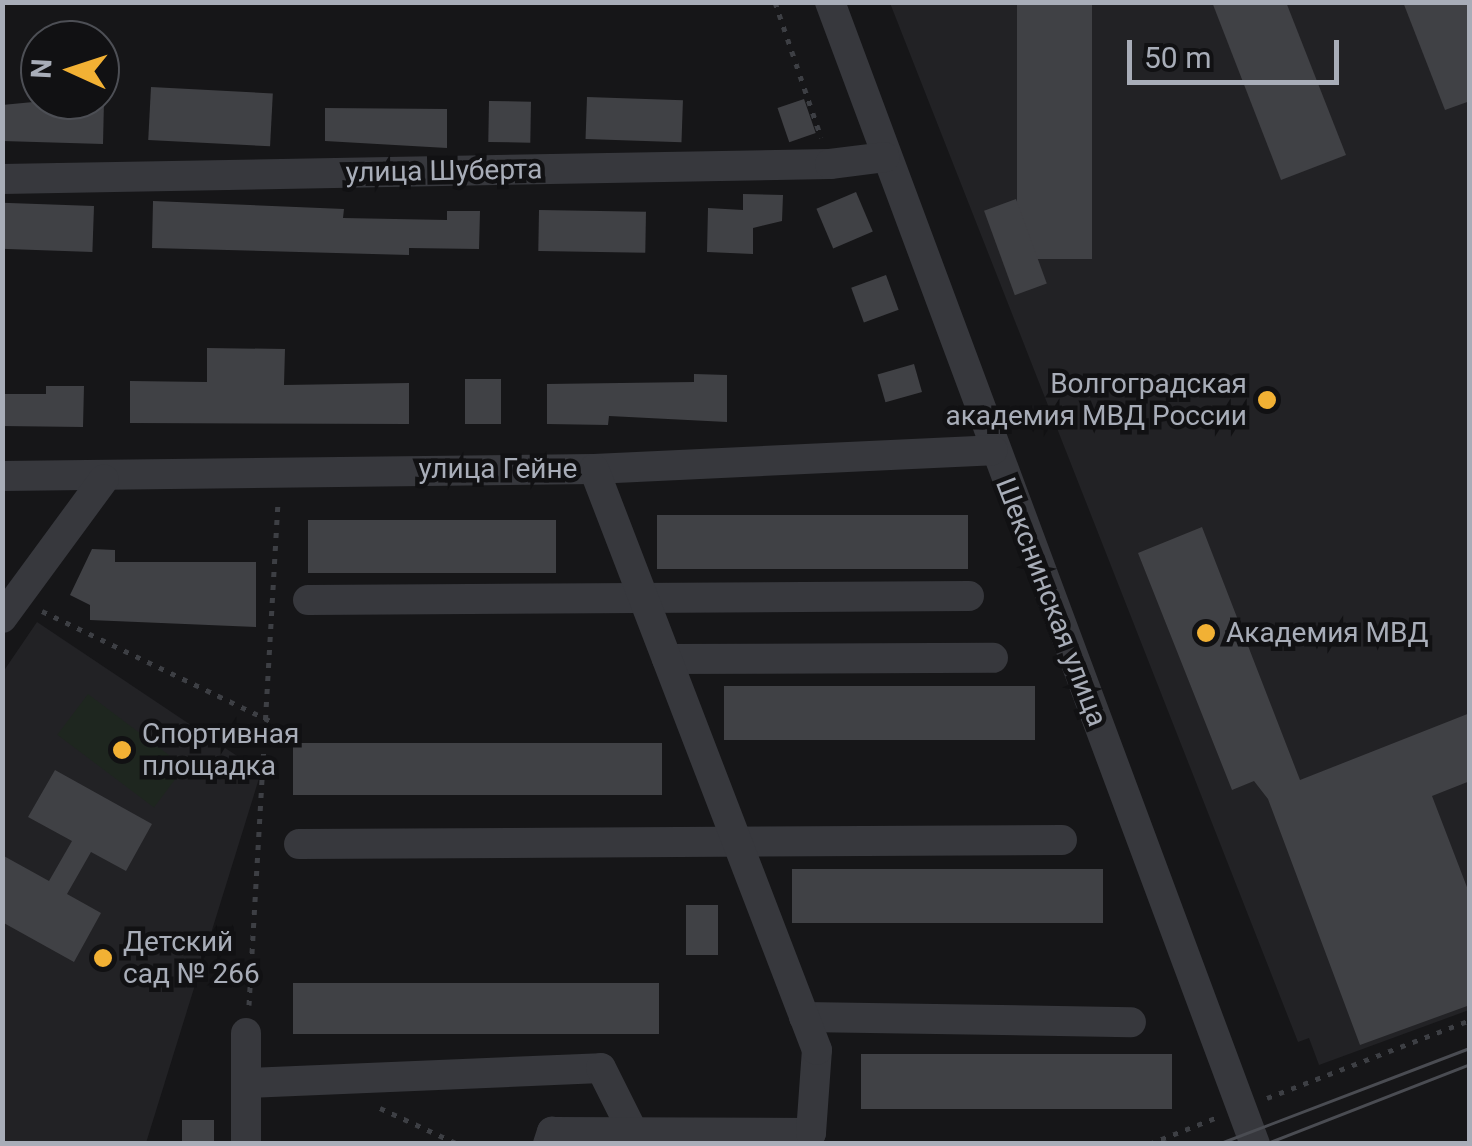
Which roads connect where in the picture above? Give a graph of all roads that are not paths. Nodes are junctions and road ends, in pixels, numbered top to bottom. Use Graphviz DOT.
graph roads {
  1 [pos="830,2"];
  2 [pos="885,157"];
  3 [pos="2,179"];
  4 [pos="993,450"];
  5 [pos="594,469"];
  6 [pos="2,476"];
  7 [pos="104,479"];
  8 [pos="969,596"];
  9 [pos="643,597"];
  10 [pos="308,600"];
  11 [pos="9,608"];
  12 [pos="994,658"];
  13 [pos="666,659"];
  14 [pos="1062,840"];
  15 [pos="736,842"];
  16 [pos="299,844"];
  17 [pos="804,1017"];
  18 [pos="1131,1022"];
  19 [pos="246,1033"];
  20 [pos="246,1083"];
  21 [pos="633,1132"];
  22 [pos="246,1144"];
  23 [pos="548,1144"];
  24 [pos="1255,1144"];
  1 -- 2 [label="street, Шекснинская улица"];
  2 -- 3 [label="street, улица Шуберта"];
  2 -- 4 [label="street, Шекснинская улица"];
  4 -- 5 [label="street, улица Гейне"];
  4 -- 24 [label="street, Шекснинская улица"];
  5 -- 7 [label="street, улица Гейне"];
  5 -- 9 [label="street"];
  6 -- 7 [label="street, улица Гейне"];
  7 -- 11 [label="street"];
  8 -- 9 [label="street"];
  9 -- 10 [label="street"];
  9 -- 13 [label="street"];
  12 -- 13 [label="street"];
  13 -- 15 [label="street"];
  14 -- 15 [label="street"];
  15 -- 16 [label="street"];
  15 -- 17 [label="street"];
  17 -- 18 [label="street"];
  17 -- 21 [label="street"];
  19 -- 20 [label="street"];
  20 -- 21 [label="street"];
  20 -- 22 [label="street"];
  21 -- 23 [label="street"];
}
